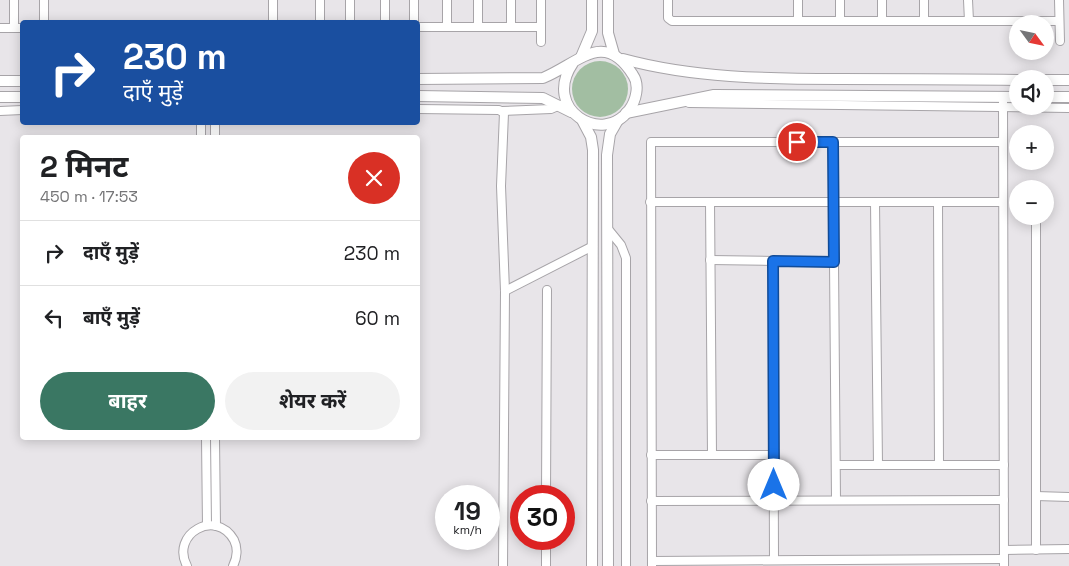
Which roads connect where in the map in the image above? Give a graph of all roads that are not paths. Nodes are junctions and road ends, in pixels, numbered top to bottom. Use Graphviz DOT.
graph roads {
  1 [pos="14,0"];
  2 [pos="44,0"];
  3 [pos="273,0"];
  4 [pos="320,0"];
  5 [pos="350,0"];
  6 [pos="385,0"];
  7 [pos="414,0"];
  8 [pos="447,0"];
  9 [pos="478,0"];
  10 [pos="511,0"];
  11 [pos="541,0"];
  12 [pos="592,0"];
  13 [pos="608,0"];
  14 [pos="668,0"];
  15 [pos="798,0"];
  16 [pos="840,0"];
  17 [pos="882,0"];
  18 [pos="924,0"];
  19 [pos="968,0"];
  20 [pos="1059,0"];
  21 [pos="44,20"];
  22 [pos="274,20"];
  23 [pos="320,20"];
  24 [pos="350,20"];
  25 [pos="385,20"];
  26 [pos="414,20"];
  27 [pos="969,20"];
  28 [pos="798,21"];
  29 [pos="840,21"];
  30 [pos="882,21"];
  31 [pos="924,21"];
  32 [pos="1059,21"];
  33 [pos="420,27"];
  34 [pos="448,27"];
  35 [pos="478,27"];
  36 [pos="511,27"];
  37 [pos="541,27"];
  38 [pos="0,28"];
  39 [pos="14,28"];
  40 [pos="20,28"];
  41 [pos="1060,41"];
  42 [pos="541,42"];
  43 [pos="619,57"];
  44 [pos="577,61"];
  45 [pos="420,79"];
  46 [pos="1009,80"];
  47 [pos="1054,80"];
  48 [pos="1069,80"];
  49 [pos="0,81"];
  50 [pos="20,81"];
  51 [pos="420,96"];
  52 [pos="0,97"];
  53 [pos="20,97"];
  54 [pos="1003,97"];
  55 [pos="1009,97"];
  56 [pos="1054,97"];
  57 [pos="1069,97"];
  58 [pos="667,103"];
  59 [pos="560,105"];
  60 [pos="1003,108"];
  61 [pos="1069,108"];
  62 [pos="420,109"];
  63 [pos="20,110"];
  64 [pos="0,111"];
  65 [pos="502,111"];
  66 [pos="626,113"];
  67 [pos="578,117"];
  68 [pos="618,120"];
  69 [pos="833,142"];
  70 [pos="1003,142"];
  71 [pos="650,202"];
  72 [pos="710,202"];
  73 [pos="834,202"];
  74 [pos="875,202"];
  75 [pos="938,202"];
  76 [pos="1003,202"];
  77 [pos="1036,225"];
  78 [pos="608,229"];
  79 [pos="593,246"];
  80 [pos="710,260"];
  81 [pos="773,261"];
  82 [pos="834,262"];
  83 [pos="547,290"];
  84 [pos="505,291"];
  85 [pos="206,440"];
  86 [pos="215,440"];
  87 [pos="651,455"];
  88 [pos="712,455"];
  89 [pos="774,455"];
  90 [pos="836,465"];
  91 [pos="878,465"];
  92 [pos="939,465"];
  93 [pos="1004,465"];
  94 [pos="546,485"];
  95 [pos="1036,496"];
  96 [pos="1069,496"];
  97 [pos="836,500"];
  98 [pos="1004,500"];
  99 [pos="652,501"];
  100 [pos="774,501"];
  101 [pos="207,525"];
  102 [pos="216,526"];
  103 [pos="1069,549"];
  104 [pos="546,550"];
  105 [pos="1004,550"];
  106 [pos="1036,550"];
  107 [pos="774,560"];
  108 [pos="1004,562"];
  109 [pos="652,564"];
  110 [pos="187,566"];
  111 [pos="233,566"];
  112 [pos="504,566"];
  113 [pos="546,566"];
  114 [pos="592,566"];
  115 [pos="608,566"];
  116 [pos="626,566"];
  1 -- 39 [label="street"];
  2 -- 21 [label="street"];
  3 -- 22 [label="street"];
  4 -- 23 [label="street"];
  5 -- 24 [label="street"];
  6 -- 25 [label="street"];
  7 -- 26 [label="street"];
  8 -- 34 [label="street"];
  9 -- 35 [label="street"];
  10 -- 36 [label="street"];
  11 -- 37 [label="street"];
  12 -- 44 [label="street"];
  13 -- 43 [label="street"];
  14 -- 28 [label="street"];
  15 -- 28 [label="street"];
  16 -- 29 [label="street"];
  17 -- 30 [label="street"];
  18 -- 31 [label="street"];
  19 -- 27 [label="street"];
  20 -- 32 [label="street"];
  27 -- 31 [label="street"];
  27 -- 32 [label="street"];
  28 -- 29 [label="street"];
  29 -- 30 [label="street"];
  30 -- 31 [label="street"];
  32 -- 41 [label="street"];
  33 -- 34 [label="street"];
  34 -- 35 [label="street"];
  35 -- 36 [label="street"];
  36 -- 37 [label="street"];
  37 -- 42 [label="street"];
  38 -- 39 [label="street"];
  39 -- 40 [label="street"];
  43 -- 44 [label="street"];
  43 -- 46 [label="street"];
  43 -- 66 [label="street"];
  44 -- 45 [label="street"];
  44 -- 67 [label="street"];
  47 -- 48 [label="street"];
  49 -- 50 [label="street"];
  51 -- 59 [label="street"];
  52 -- 53 [label="street"];
  54 -- 55 [label="street"];
  54 -- 58 [label="street"];
  54 -- 60 [label="street"];
  56 -- 57 [label="street"];
  58 -- 60 [label="street"];
  58 -- 66 [label="street"];
  59 -- 65 [label="street"];
  59 -- 67 [label="street"];
  60 -- 61 [label="street"];
  60 -- 70 [label="street"];
  62 -- 65 [label="street"];
  63 -- 64 [label="street"];
  65 -- 84 [label="street"];
  66 -- 68 [label="street"];
  67 -- 68 [label="street"];
  67 -- 79 [label="street"];
  68 -- 78 [label="street"];
  69 -- 70 [label="street"];
  69 -- 71 [label="street"];
  69 -- 73 [label="street"];
  70 -- 76 [label="street"];
  71 -- 72 [label="street"];
  71 -- 87 [label="street"];
  72 -- 73 [label="street"];
  72 -- 80 [label="street"];
  73 -- 74 [label="street"];
  73 -- 82 [label="street"];
  74 -- 75 [label="street"];
  74 -- 91 [label="street"];
  75 -- 76 [label="street"];
  75 -- 92 [label="street"];
  76 -- 93 [label="street"];
  77 -- 95 [label="street"];
  78 -- 115 [label="street"];
  78 -- 116 [label="street"];
  79 -- 84 [label="street"];
  79 -- 114 [label="street"];
  80 -- 81 [label="street"];
  80 -- 88 [label="street"];
  81 -- 82 [label="street"];
  81 -- 89 [label="street"];
  82 -- 90 [label="street"];
  83 -- 94 [label="street"];
  84 -- 112 [label="street"];
  85 -- 101 [label="street"];
  86 -- 102 [label="street"];
  87 -- 88 [label="street"];
  87 -- 99 [label="street"];
  88 -- 89 [label="street"];
  89 -- 100 [label="street"];
  90 -- 91 [label="street"];
  90 -- 97 [label="street"];
  91 -- 92 [label="street"];
  92 -- 93 [label="street"];
  93 -- 98 [label="street"];
  95 -- 96 [label="street"];
  95 -- 106 [label="street"];
  97 -- 98 [label="street"];
  97 -- 100 [label="street"];
  98 -- 105 [label="street"];
  99 -- 100 [label="street"];
  99 -- 109 [label="street"];
  100 -- 107 [label="street"];
  101 -- 102 [label="street"];
  101 -- 110 [label="street"];
  102 -- 111 [label="street"];
  103 -- 106 [label="street"];
  104 -- 113 [label="street"];
  105 -- 106 [label="street"];
  105 -- 108 [label="street"];
  107 -- 108 [label="street"];
  107 -- 109 [label="street"];
}
